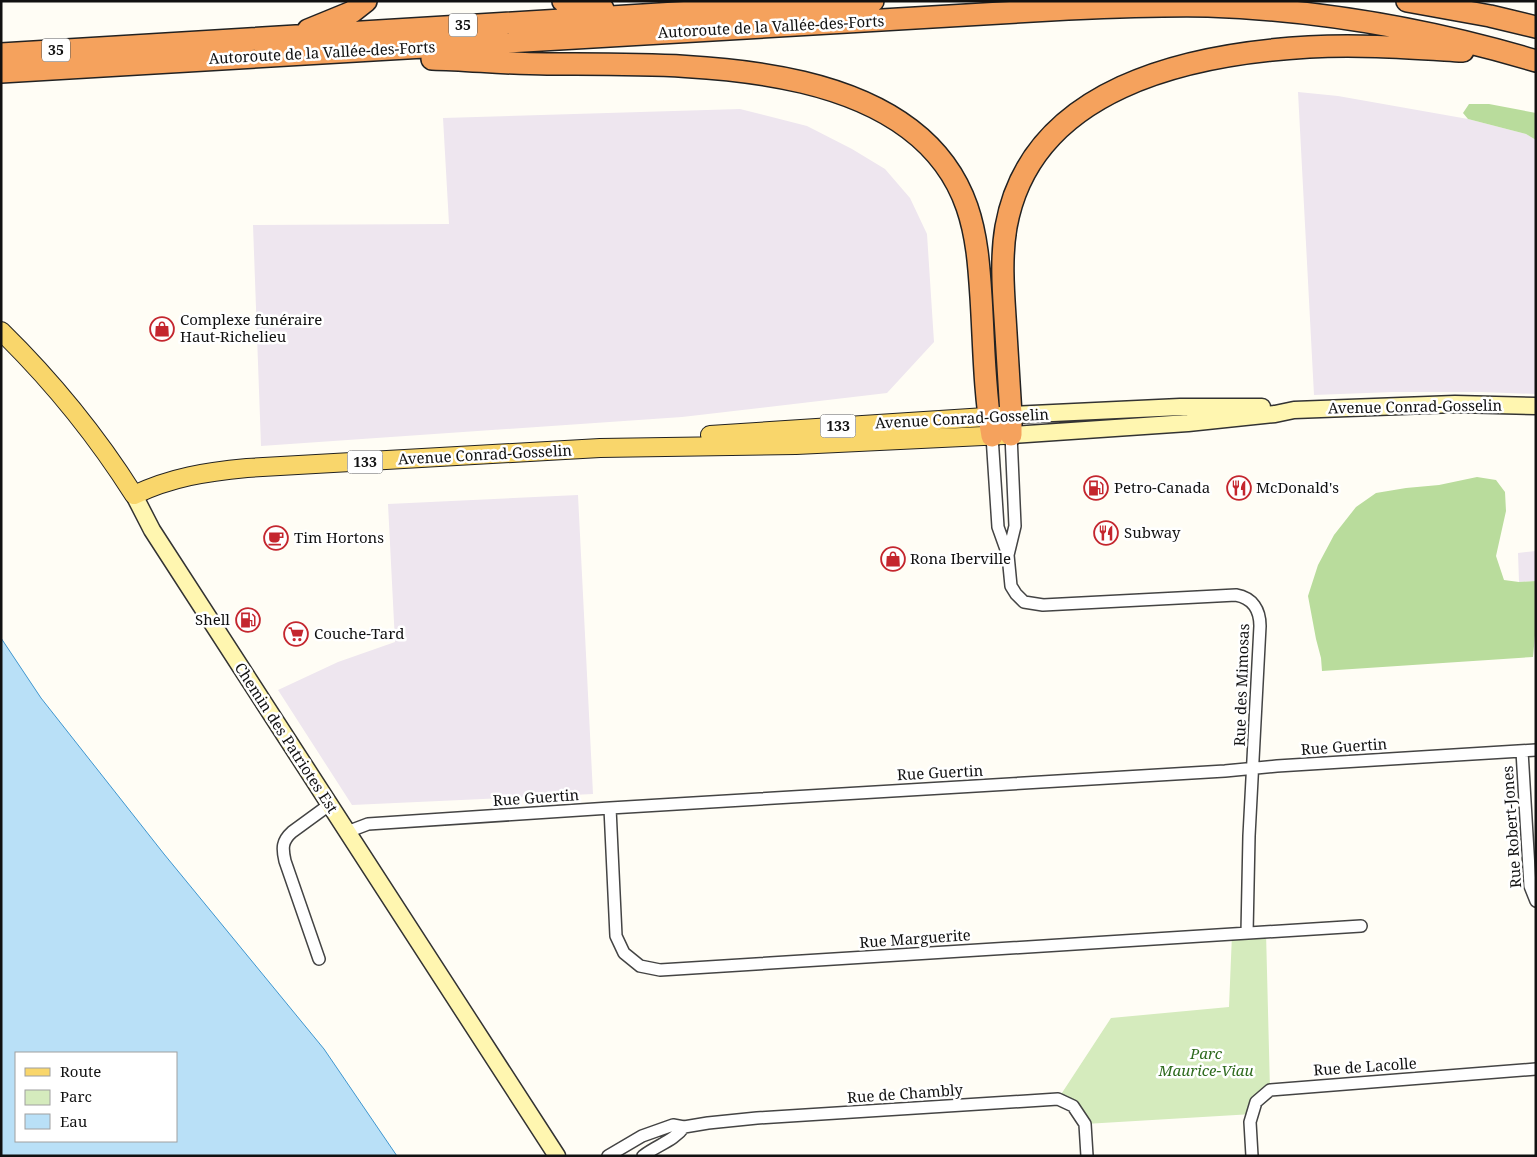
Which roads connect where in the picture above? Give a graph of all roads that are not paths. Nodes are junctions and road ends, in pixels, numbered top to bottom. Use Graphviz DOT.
graph roads {
  1 [pos="366,1"];
  2 [pos="563,1"];
  3 [pos="873,1"];
  4 [pos="1407,1"];
  5 [pos="632,15"];
  6 [pos="1536,27"];
  7 [pos="294,36"];
  8 [pos="322,53"];
  9 [pos="1,54"];
  10 [pos="1513,54"];
  11 [pos="1536,61"];
  12 [pos="1,72"];
  13 [pos="1,331"];
  14 [pos="1536,406"];
  15 [pos="1001,426"];
  16 [pos="134,495"];
  17 [pos="1008,555"];
  18 [pos="1536,750"];
  19 [pos="1522,751"];
  20 [pos="1253,768"];
  21 [pos="329,805"];
  22 [pos="610,808"];
  23 [pos="347,832"];
  24 [pos="1536,901"];
  25 [pos="1361,926"];
  26 [pos="1247,933"];
  27 [pos="318,959"];
  28 [pos="1536,1069"];
  29 [pos="684,1127"];
  30 [pos="557,1156"];
  31 [pos="608,1156"];
  32 [pos="644,1156"];
  33 [pos="1087,1156"];
  34 [pos="1252,1156"];
  1 -- 7 [label="highway"];
  2 -- 5 [label="highway"];
  3 -- 5 [label="highway, Autoroute de la Vallée-des-Forts / 35"];
  4 -- 6 [label="highway"];
  5 -- 7 [label="highway, Autoroute de la Vallée-des-Forts / 35"];
  7 -- 9 [label="highway, Autoroute de la Vallée-des-Forts / 35"];
  8 -- 10 [label="highway, Autoroute de la Vallée-des-Forts / 35"];
  8 -- 12 [label="highway, Autoroute de la Vallée-des-Forts / 35"];
  8 -- 15 [label="highway"];
  10 -- 11 [label="highway, Autoroute de la Vallée-des-Forts / 35"];
  10 -- 15 [label="highway"];
  13 -- 16 [label="main road, Chemin des Patriotes Est"];
  14 -- 15 [label="street, Avenue Conrad-Gosselin"];
  15 -- 16 [label="main road, Avenue Conrad-Gosselin / 133"];
  15 -- 17 [label="street, Rue des Mimosas"];
  15 -- 17 [label="street, Rue des Mimosas"];
  16 -- 21 [label="street, Chemin des Patriotes Est"];
  17 -- 20 [label="street, Rue des Mimosas"];
  18 -- 19 [label="street, Rue Guertin"];
  19 -- 20 [label="street, Rue Guertin"];
  19 -- 24 [label="street, Rue Robert-Jones"];
  20 -- 22 [label="street, Rue Guertin"];
  20 -- 26 [label="street, Rue des Mimosas"];
  21 -- 23 [label="street, Chemin des Patriotes Est"];
  21 -- 27 [label="street"];
  22 -- 23 [label="street, Rue Guertin"];
  22 -- 26 [label="street, Rue Marguerite"];
  23 -- 30 [label="street, Chemin des Patriotes Est"];
  25 -- 26 [label="street, Rue Marguerite"];
  28 -- 34 [label="street, Rue de Lacolle"];
  29 -- 31 [label="street, Rue de Chambly"];
  29 -- 32 [label="street"];
  29 -- 33 [label="street, Rue de Chambly"];
}
